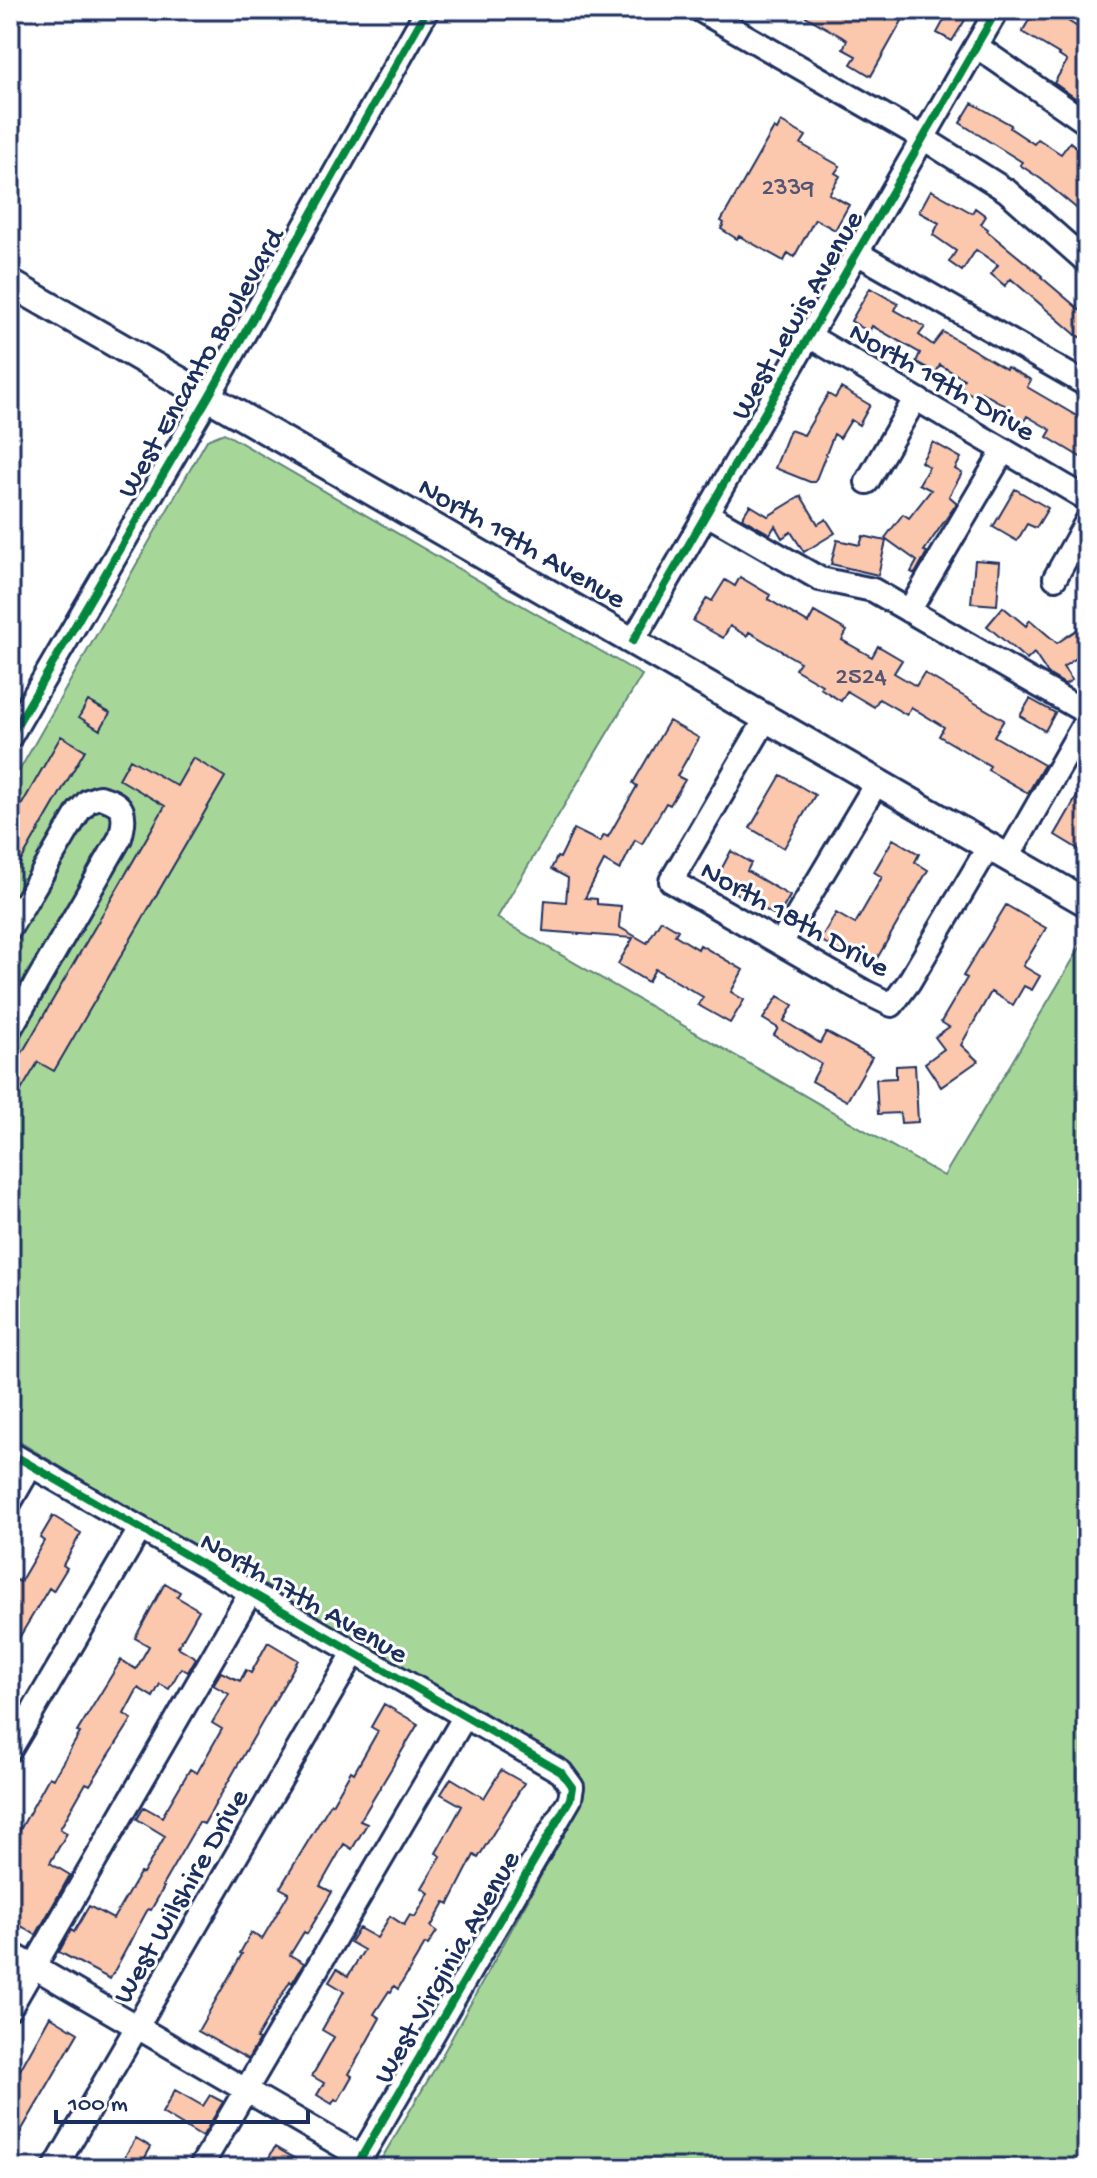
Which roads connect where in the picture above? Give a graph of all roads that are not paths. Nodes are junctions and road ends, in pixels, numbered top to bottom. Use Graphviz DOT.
graph roads {
  1 [pos="427,10"];
  2 [pos="700,10"];
  3 [pos="997,10"];
  4 [pos="976,46"];
  5 [pos="1087,123"];
  6 [pos="923,138"];
  7 [pos="857,253"];
  8 [pos="1087,262"];
  9 [pos="10,283"];
  10 [pos="809,336"];
  11 [pos="1087,385"];
  12 [pos="209,396"];
  13 [pos="915,399"];
  14 [pos="1004,450"];
  15 [pos="867,482"];
  16 [pos="1087,499"];
  17 [pos="707,514"];
  18 [pos="1087,521"];
  19 [pos="1055,578"];
  20 [pos="909,611"];
  21 [pos="633,641"];
  22 [pos="1087,716"];
  23 [pos="767,717"];
  24 [pos="10,737"];
  25 [pos="877,782"];
  26 [pos="998,851"];
  27 [pos="1087,903"];
  28 [pos="10,928"];
  29 [pos="781,943"];
  30 [pos="10,1029"];
  31 [pos="10,1453"];
  32 [pos="31,1465"];
  33 [pos="10,1502"];
  34 [pos="140,1529"];
  35 [pos="250,1593"];
  36 [pos="354,1653"];
  37 [pos="465,1716"];
  38 [pos="10,1750"];
  39 [pos="572,1787"];
  40 [pos="10,1953"];
  41 [pos="34,1967"];
  42 [pos="10,2008"];
  43 [pos="137,2027"];
  44 [pos="246,2089"];
  45 [pos="358,2163"];
  46 [pos="55,2168"];
  47 [pos="200,2168"];
  1 -- 12 [label="street, West Encanto Boulevard"];
  2 -- 6 [label="street"];
  3 -- 4 [label="street, West Lewis Avenue"];
  4 -- 5 [label="street"];
  4 -- 6 [label="street, West Lewis Avenue"];
  6 -- 7 [label="street, West Lewis Avenue"];
  6 -- 8 [label="street"];
  7 -- 10 [label="street, West Lewis Avenue"];
  7 -- 11 [label="street"];
  9 -- 12 [label="main road, North 19th Avenue"];
  10 -- 13 [label="street, North 19th Drive"];
  10 -- 17 [label="street, West Lewis Avenue"];
  12 -- 21 [label="main road, North 19th Avenue"];
  12 -- 24 [label="street, West Encanto Boulevard"];
  13 -- 14 [label="street, North 19th Drive"];
  13 -- 15 [label="street"];
  14 -- 16 [label="street, North 19th Drive"];
  14 -- 20 [label="street"];
  17 -- 20 [label="street"];
  17 -- 21 [label="street, West Lewis Avenue"];
  18 -- 19 [label="street"];
  20 -- 22 [label="street"];
  21 -- 23 [label="main road, North 19th Avenue"];
  22 -- 26 [label="street"];
  23 -- 25 [label="main road, North 19th Avenue"];
  23 -- 29 [label="street, North 18th Drive"];
  25 -- 26 [label="main road, North 19th Avenue"];
  25 -- 29 [label="street"];
  26 -- 27 [label="main road, North 19th Avenue"];
  26 -- 29 [label="street, North 18th Drive"];
  28 -- 30 [label="street"];
  31 -- 32 [label="street, North 17th Avenue"];
  32 -- 33 [label="street"];
  32 -- 34 [label="street, North 17th Avenue"];
  34 -- 35 [label="street, North 17th Avenue"];
  34 -- 38 [label="street"];
  35 -- 36 [label="street, North 17th Avenue"];
  35 -- 41 [label="street"];
  36 -- 37 [label="street, North 17th Avenue"];
  36 -- 43 [label="street, West Wilshire Drive"];
  37 -- 39 [label="street, North 17th Avenue"];
  37 -- 44 [label="street"];
  39 -- 45 [label="street, West Virginia Avenue"];
  40 -- 41 [label="street"];
  41 -- 42 [label="street"];
  41 -- 43 [label="street"];
  43 -- 44 [label="street"];
  43 -- 46 [label="street, West Wilshire Drive"];
  44 -- 45 [label="street"];
  44 -- 47 [label="street"];
}
